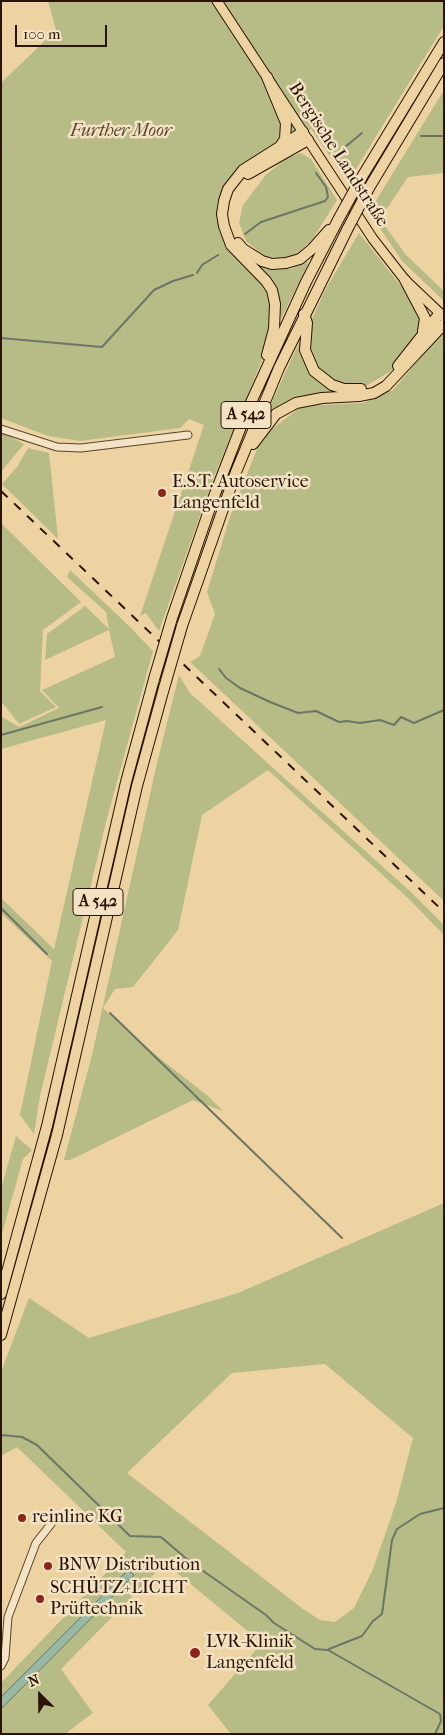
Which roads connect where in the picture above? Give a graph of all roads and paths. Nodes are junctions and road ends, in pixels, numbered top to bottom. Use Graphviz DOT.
graph roads {
  1 [pos="216,1"];
  2 [pos="444,42"];
  3 [pos="444,64"];
  4 [pos="267,77"];
  5 [pos="306,136"];
  6 [pos="281,145"];
  7 [pos="338,220"];
  8 [pos="405,280"];
  9 [pos="304,314"];
  10 [pos="442,315"];
  11 [pos="444,324"];
  12 [pos="422,334"];
  13 [pos="247,412"];
  14 [pos="1,429"];
  15 [pos="188,435"];
  16 [pos="236,472"];
  17 [pos="1,1294"];
  18 [pos="1,1335"];
  19 [pos="51,1524"];
  20 [pos="1,1666"];
  1 -- 4 [label="main road, Bergische Landstraße"];
  2 -- 7 [label="highway, A 542, bridge"];
  3 -- 9 [label="highway, A 542, bridge"];
  4 -- 5 [label="main road, Bergische Landstraße"];
  4 -- 6 [label="highway"];
  5 -- 6 [label="highway"];
  5 -- 7 [label="highway"];
  5 -- 8 [label="main road, Bergische Landstraße"];
  6 -- 13 [label="highway"];
  7 -- 13 [label="highway, A 542"];
  8 -- 10 [label="main road, Bergische Landstraße"];
  8 -- 12 [label="highway"];
  9 -- 12 [label="highway"];
  9 -- 16 [label="highway, A 542"];
  10 -- 12 [label="highway"];
  11 -- 16 [label="highway"];
  13 -- 17 [label="highway, A 542, bridge"];
  14 -- 15 [label="street"];
  16 -- 18 [label="highway, A 542, bridge"];
  19 -- 20 [label="street"];
}
